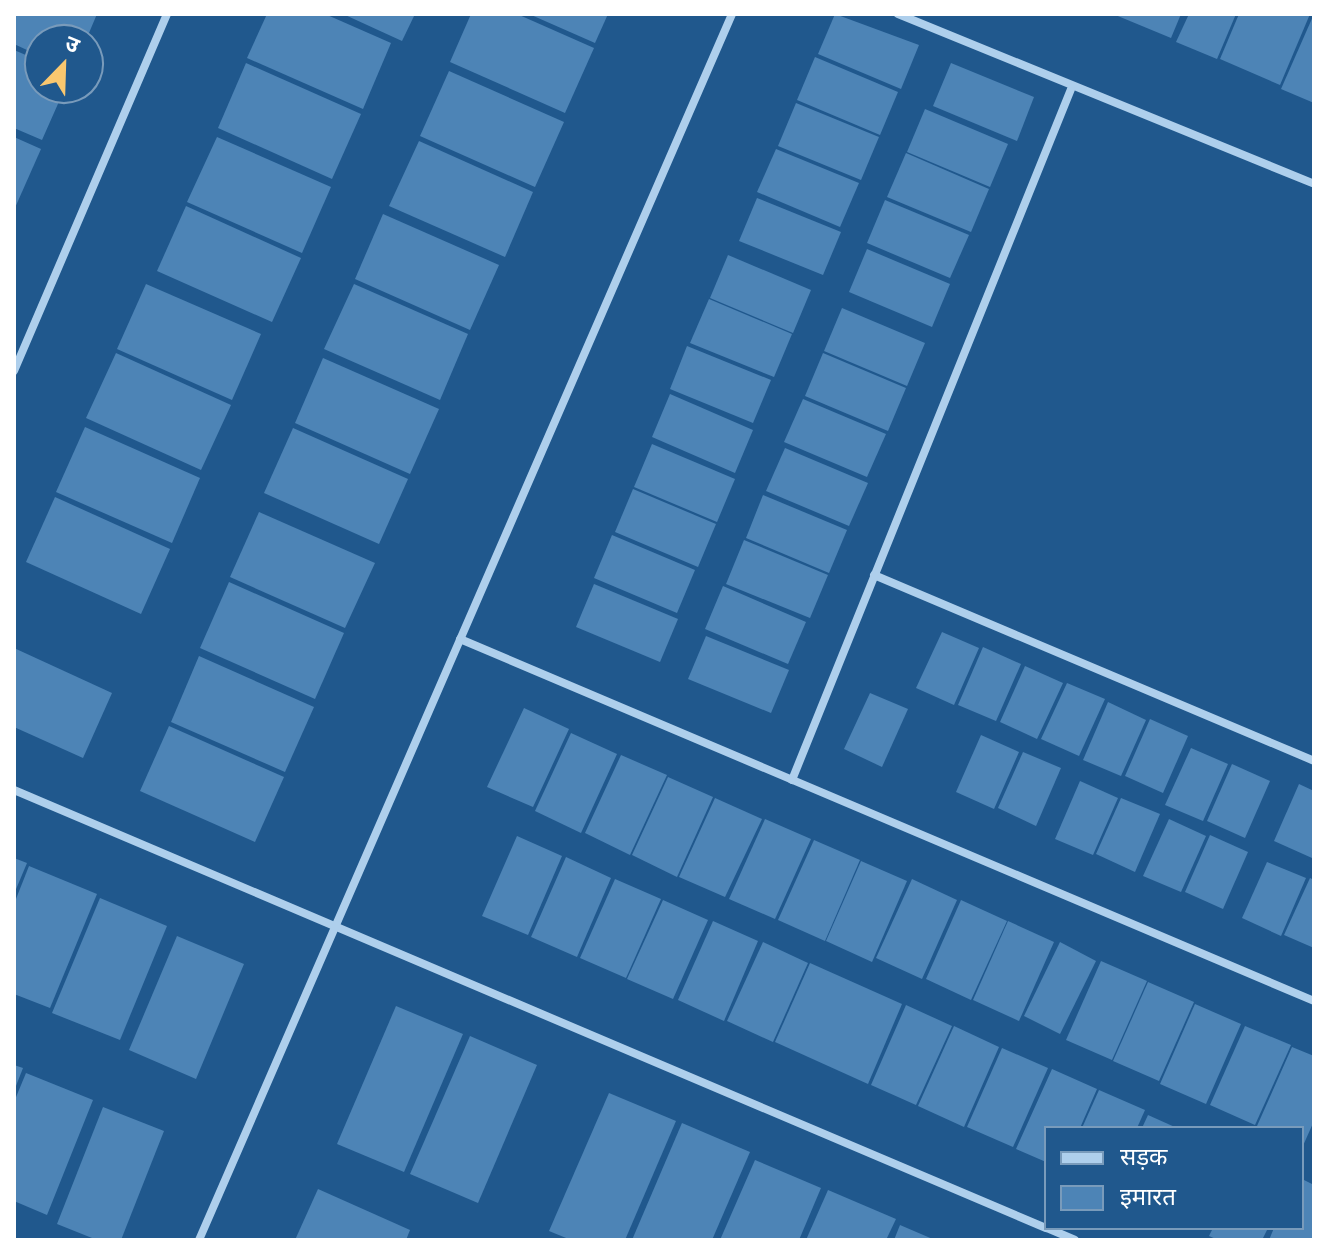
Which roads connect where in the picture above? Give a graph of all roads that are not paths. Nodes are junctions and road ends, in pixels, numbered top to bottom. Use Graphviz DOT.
graph roads {
  1 [pos="167,14"];
  2 [pos="732,14"];
  3 [pos="898,14"];
  4 [pos="1071,89"];
  5 [pos="1314,184"];
  6 [pos="14,371"];
  7 [pos="874,575"];
  8 [pos="460,639"];
  9 [pos="1314,761"];
  10 [pos="792,780"];
  11 [pos="14,790"];
  12 [pos="336,926"];
  13 [pos="1314,1001"];
  14 [pos="1044,1227"];
  15 [pos="1051,1230"];
  16 [pos="199,1240"];
  17 [pos="1075,1240"];
  1 -- 6 [label="street"];
  2 -- 8 [label="street"];
  3 -- 4 [label="street"];
  4 -- 5 [label="street"];
  4 -- 7 [label="street"];
  7 -- 9 [label="street"];
  7 -- 10 [label="street"];
  8 -- 10 [label="street"];
  8 -- 12 [label="street"];
  10 -- 13 [label="street"];
  11 -- 12 [label="street"];
  12 -- 14 [label="street"];
  12 -- 16 [label="street"];
  15 -- 17 [label="street"];
}
